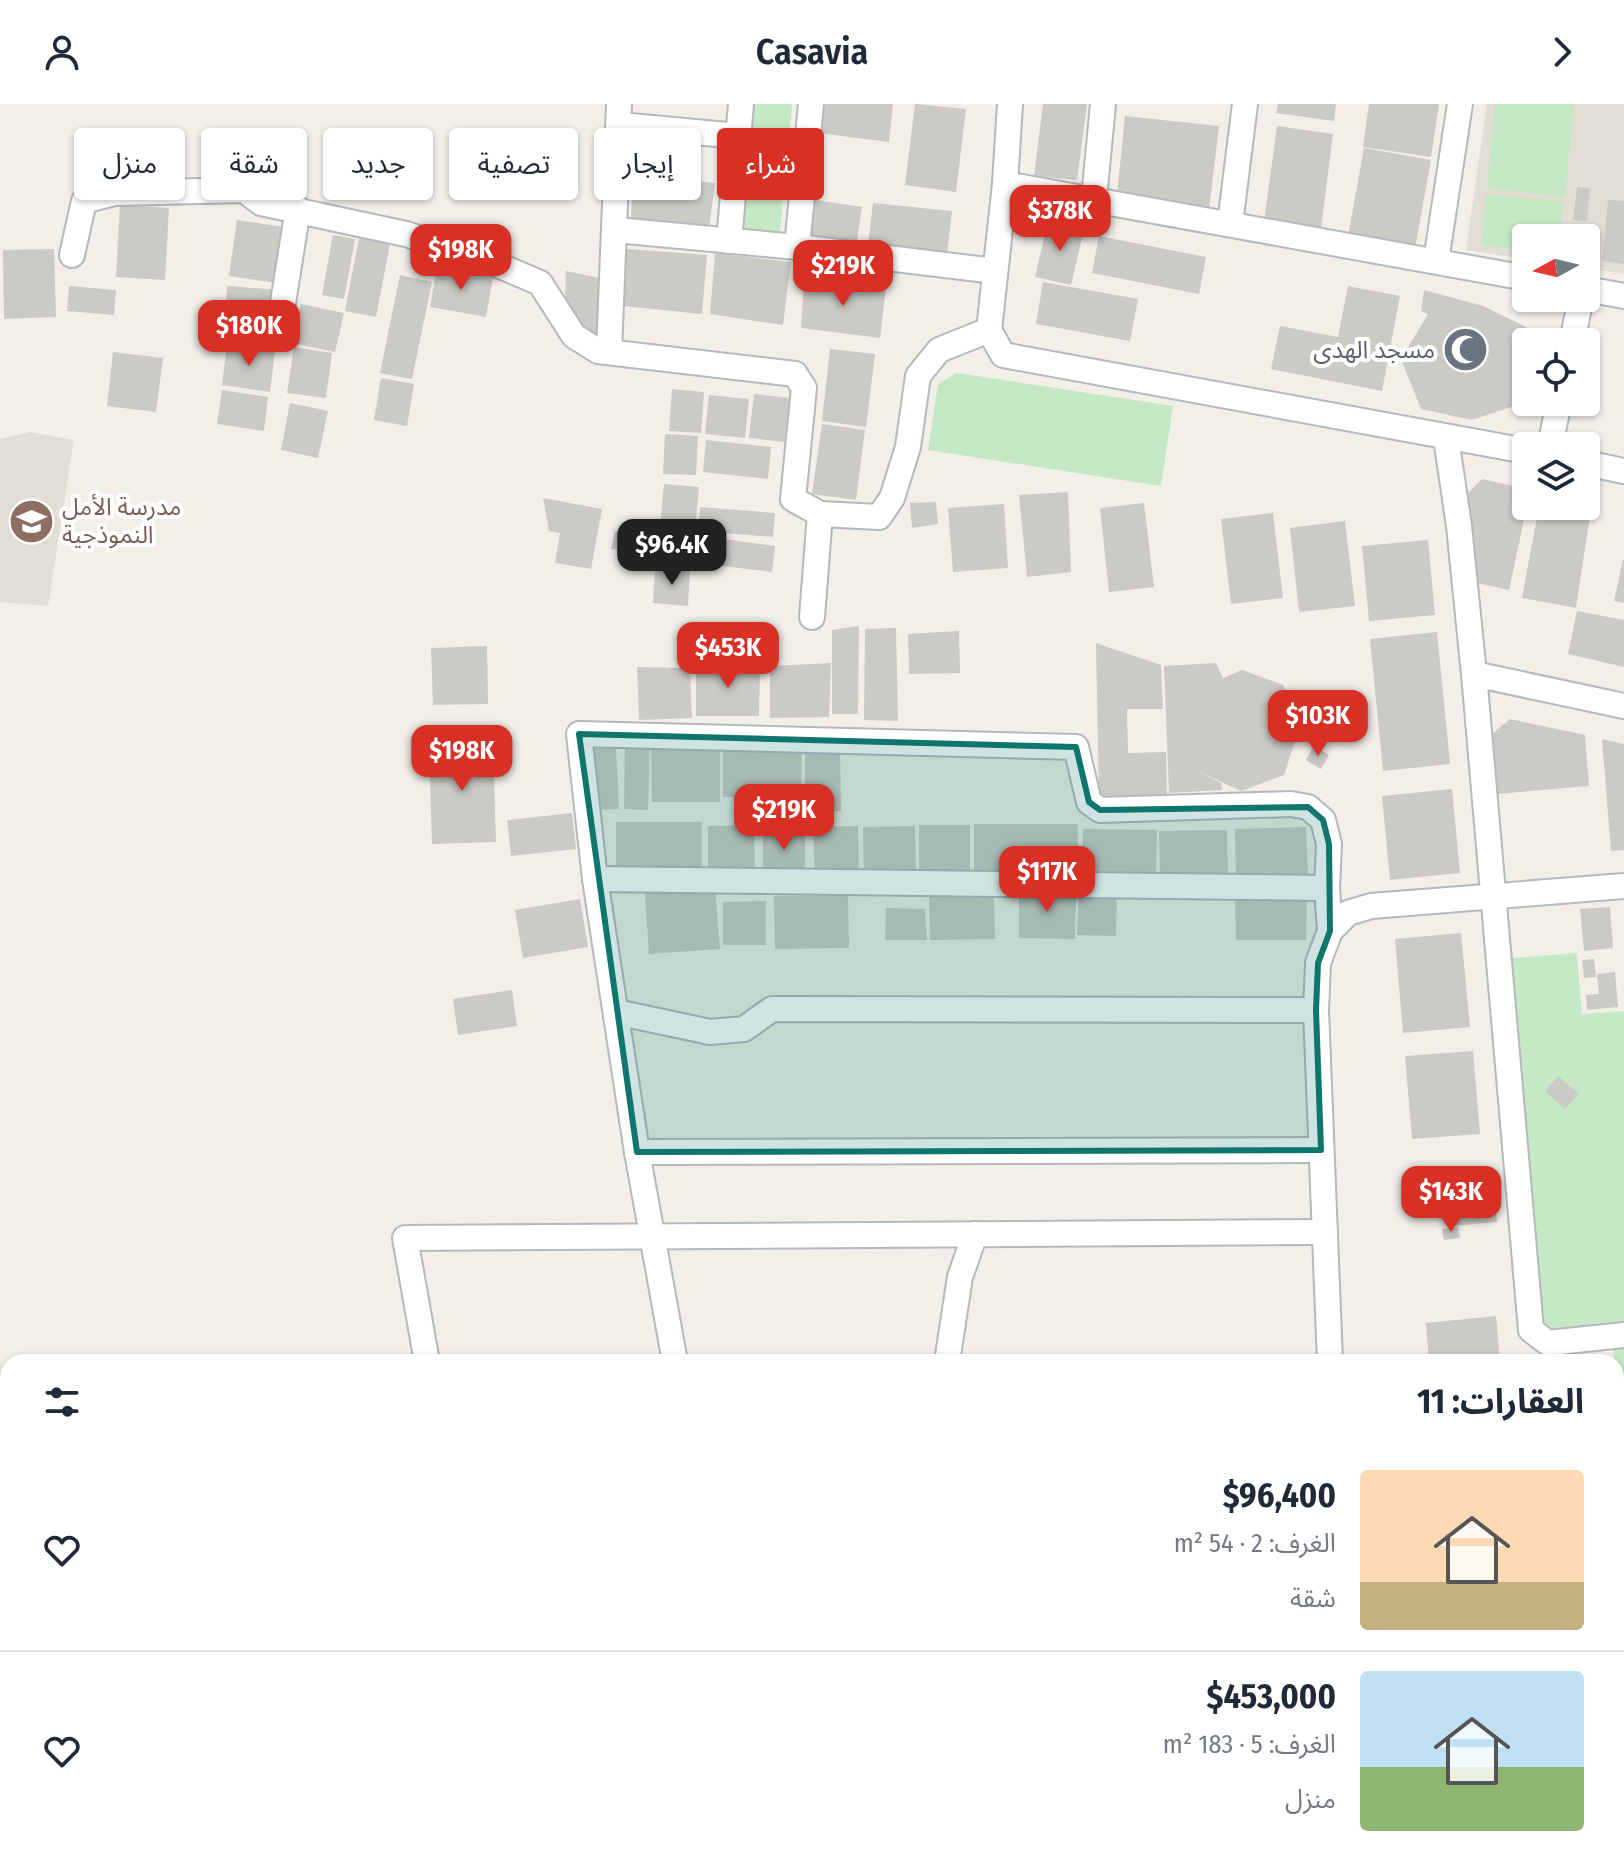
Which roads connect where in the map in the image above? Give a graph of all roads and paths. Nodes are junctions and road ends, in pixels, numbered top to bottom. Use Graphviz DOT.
graph roads {
  1 [pos="741,104"];
  2 [pos="811,104"];
  3 [pos="1010,104"];
  4 [pos="1103,104"];
  5 [pos="1245,104"];
  6 [pos="1460,104"];
  7 [pos="620,114"];
  8 [pos="739,128"];
  9 [pos="717,132"];
  10 [pos="1005,184"];
  11 [pos="1094,199"];
  12 [pos="733,200"];
  13 [pos="298,209"];
  14 [pos="1230,224"];
  15 [pos="616,230"];
  16 [pos="729,241"];
  17 [pos="797,247"];
  18 [pos="72,255"];
  19 [pos="1436,261"];
  20 [pos="995,271"];
  21 [pos="1512,275"];
  22 [pos="1600,292"];
  23 [pos="1624,296"];
  24 [pos="989,330"];
  25 [pos="278,334"];
  26 [pos="609,352"];
  27 [pos="1446,438"];
  28 [pos="1512,449"];
  29 [pos="1600,466"];
  30 [pos="1624,471"];
  31 [pos="820,514"];
  32 [pos="812,617"];
  33 [pos="1474,674"];
  34 [pos="1624,706"];
  35 [pos="595,879"];
  36 [pos="1624,886"];
  37 [pos="1327,888"];
  38 [pos="1492,896"];
  39 [pos="1330,931"];
  40 [pos="1316,1010"];
  41 [pos="616,1012"];
  42 [pos="1321,1150"];
  43 [pos="637,1152"];
  44 [pos="1325,1232"];
  45 [pos="975,1234"];
  46 [pos="654,1237"];
  47 [pos="1624,1335"];
  48 [pos="426,1354"];
  49 [pos="674,1354"];
  50 [pos="948,1354"];
  51 [pos="1330,1354"];
  1 -- 8 [label="street"];
  2 -- 17 [label="street"];
  3 -- 10 [label="street"];
  4 -- 11 [label="street"];
  5 -- 14 [label="street"];
  6 -- 19 [label="street"];
  7 -- 9 [label="street"];
  7 -- 15 [label="street"];
  10 -- 11 [label="street"];
  10 -- 20 [label="street"];
  11 -- 14 [label="street"];
  12 -- 16 [label="street"];
  13 -- 18 [label="street"];
  13 -- 25 [label="street"];
  13 -- 26 [label="street"];
  14 -- 19 [label="street"];
  15 -- 16 [label="street"];
  15 -- 26 [label="street"];
  16 -- 17 [label="street"];
  17 -- 20 [label="street"];
  19 -- 21 [label="street"];
  20 -- 24 [label="street"];
  22 -- 23 [label="street"];
  24 -- 27 [label="street"];
  24 -- 31 [label="street"];
  26 -- 31 [label="street"];
  27 -- 28 [label="street"];
  27 -- 33 [label="street"];
  29 -- 30 [label="street"];
  31 -- 32 [label="street"];
  33 -- 34 [label="street"];
  33 -- 38 [label="street"];
  35 -- 37 [label="street"];
  35 -- 37 [label="street"];
  35 -- 41 [label="street"];
  36 -- 38 [label="street"];
  37 -- 39 [label="street"];
  38 -- 39 [label="street"];
  38 -- 47 [label="street"];
  39 -- 40 [label="street"];
  40 -- 41 [label="street"];
  40 -- 42 [label="street"];
  41 -- 43 [label="street"];
  42 -- 43 [label="street"];
  42 -- 44 [label="street"];
  43 -- 46 [label="street"];
  44 -- 45 [label="street"];
  44 -- 51 [label="street"];
  45 -- 46 [label="street"];
  45 -- 50 [label="street"];
  46 -- 48 [label="street"];
  46 -- 49 [label="street"];
}
